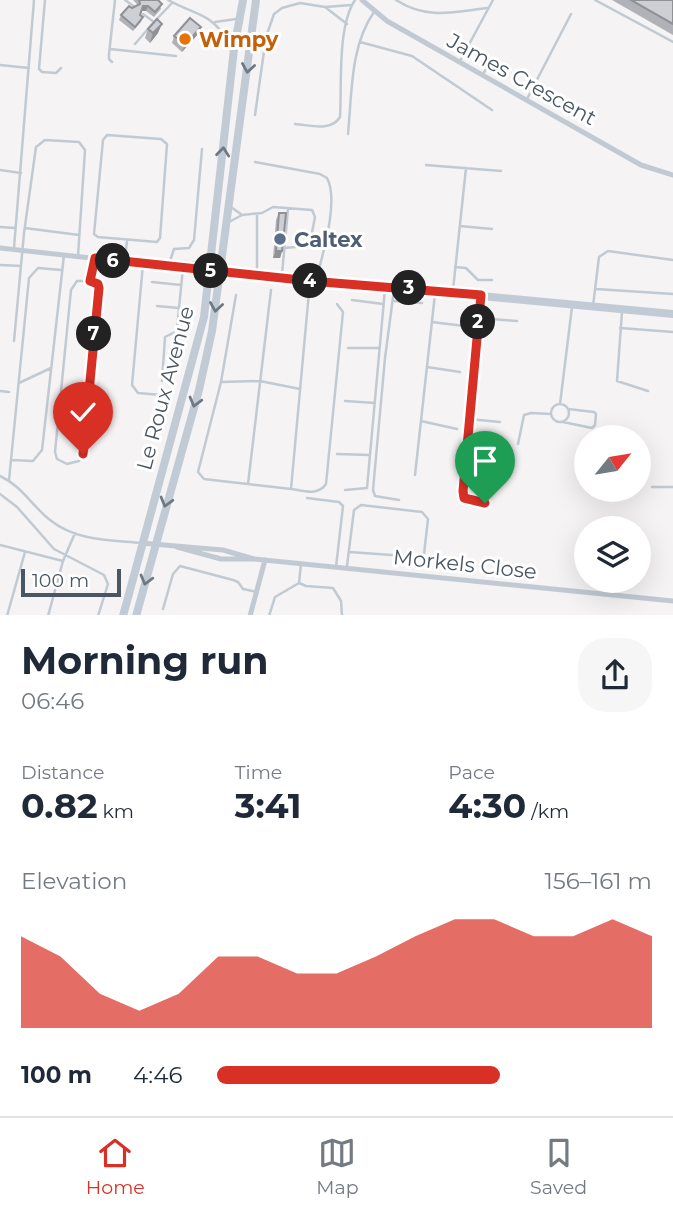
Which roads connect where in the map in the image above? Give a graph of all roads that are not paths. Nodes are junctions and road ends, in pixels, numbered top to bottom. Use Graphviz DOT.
graph roads {
  1 [pos="34,0"];
  2 [pos="45,0"];
  3 [pos="115,0"];
  4 [pos="125,0"];
  5 [pos="168,0"];
  6 [pos="243,0"];
  7 [pos="256,0"];
  8 [pos="355,0"];
  9 [pos="362,0"];
  10 [pos="396,0"];
  11 [pos="493,0"];
  12 [pos="595,0"];
  13 [pos="172,3"];
  14 [pos="352,5"];
  15 [pos="135,7"];
  16 [pos="325,7"];
  17 [pos="488,8"];
  18 [pos="374,12"];
  19 [pos="143,14"];
  20 [pos="571,14"];
  21 [pos="239,19"];
  22 [pos="154,22"];
  23 [pos="215,22"];
  24 [pos="347,24"];
  25 [pos="673,41"];
  26 [pos="360,42"];
  27 [pos="135,44"];
  28 [pos="110,49"];
  29 [pos="234,50"];
  30 [pos="176,56"];
  31 [pos="492,59"];
  32 [pos="460,61"];
  33 [pos="112,62"];
  34 [pos="0,65"];
  35 [pos="29,68"];
  36 [pos="61,68"];
  37 [pos="483,74"];
  38 [pos="527,99"];
  39 [pos="492,110"];
  40 [pos="255,115"];
  41 [pos="295,124"];
  42 [pos="348,134"];
  43 [pos="202,149"];
  44 [pos="255,162"];
  45 [pos="426,165"];
  46 [pos="466,168"];
  47 [pos="0,170"];
  48 [pos="501,171"];
  49 [pos="21,173"];
  50 [pos="673,174"];
  51 [pos="228,205"];
  52 [pos="288,209"];
  53 [pos="257,214"];
  54 [pos="242,215"];
  55 [pos="226,224"];
  56 [pos="460,226"];
  57 [pos="0,227"];
  58 [pos="15,228"];
  59 [pos="25,228"];
  60 [pos="492,229"];
  61 [pos="79,235"];
  62 [pos="127,241"];
  63 [pos="0,248"];
  64 [pos="285,248"];
  65 [pos="13,249"];
  66 [pos="23,250"];
  67 [pos="64,255"];
  68 [pos="78,256"];
  69 [pos="92,258"];
  70 [pos="125,258"];
  71 [pos="673,260"];
  72 [pos="170,261"];
  73 [pos="143,264"];
  74 [pos="0,265"];
  75 [pos="21,267"];
  76 [pos="456,267"];
  77 [pos="183,268"];
  78 [pos="210,268"];
  79 [pos="222,269"];
  80 [pos="62,270"];
  81 [pos="257,271"];
  82 [pos="282,275"];
  83 [pos="313,279"];
  84 [pos="90,281"];
  85 [pos="492,281"];
  86 [pos="152,282"];
  87 [pos="181,285"];
  88 [pos="390,286"];
  89 [pos="595,289"];
  90 [pos="271,290"];
  91 [pos="435,290"];
  92 [pos="453,292"];
  93 [pos="673,294"];
  94 [pos="236,295"];
  95 [pos="481,295"];
  96 [pos="352,300"];
  97 [pos="393,301"];
  98 [pos="337,303"];
  99 [pos="422,303"];
  100 [pos="383,304"];
  101 [pos="572,304"];
  102 [pos="157,306"];
  103 [pos="593,306"];
  104 [pos="179,308"];
  105 [pos="622,309"];
  106 [pos="673,314"];
  107 [pos="478,318"];
  108 [pos="517,321"];
  109 [pos="432,322"];
  110 [pos="464,326"];
  111 [pos="620,328"];
  112 [pos="673,332"];
  113 [pos="14,341"];
  114 [pos="348,348"];
  115 [pos="379,348"];
  116 [pos="427,367"];
  117 [pos="51,368"];
  118 [pos="460,372"];
  119 [pos="162,381"];
  120 [pos="260,381"];
  121 [pos="221,382"];
  122 [pos="19,384"];
  123 [pos="300,389"];
  124 [pos="0,391"];
  125 [pos="648,391"];
  126 [pos="9,392"];
  127 [pos="161,395"];
  128 [pos="345,401"];
  129 [pos="374,403"];
  130 [pos="560,404"];
  131 [pos="568,409"];
  132 [pos="551,414"];
  133 [pos="469,419"];
  134 [pos="421,421"];
  135 [pos="500,422"];
  136 [pos="562,422"];
  137 [pos="457,429"];
  138 [pos="518,444"];
  139 [pos="337,454"];
  140 [pos="370,455"];
  141 [pos="11,460"];
  142 [pos="415,475"];
  143 [pos="0,477"];
  144 [pos="9,480"];
  145 [pos="248,484"];
  146 [pos="652,487"];
  147 [pos="673,487"];
  148 [pos="291,489"];
  149 [pos="345,490"];
  150 [pos="0,495"];
  151 [pos="307,498"];
  152 [pos="399,500"];
  153 [pos="485,503"];
  154 [pos="75,533"];
  155 [pos="141,543"];
  156 [pos="0,545"];
  157 [pos="155,545"];
  158 [pos="25,552"];
  159 [pos="349,552"];
  160 [pos="65,556"];
  161 [pos="265,560"];
  162 [pos="63,561"];
  163 [pos="301,564"];
  164 [pos="335,567"];
  165 [pos="347,568"];
  166 [pos="299,583"];
  167 [pos="257,592"];
  168 [pos="673,601"];
  169 [pos="163,609"];
  170 [pos="7,615"];
  171 [pos="48,615"];
  172 [pos="98,615"];
  173 [pos="123,615"];
  174 [pos="136,615"];
  175 [pos="250,615"];
  176 [pos="269,615"];
  177 [pos="342,615"];
  1 -- 35 [label="lane"];
  2 -- 36 [label="lane"];
  3 -- 28 [label="lane"];
  4 -- 15 [label="lane"];
  5 -- 13 [label="lane"];
  6 -- 21 [label="main road, Le Roux Avenue"];
  7 -- 51 [label="main road, Le Roux Avenue, one-way"];
  8 -- 14 [label="lane"];
  9 -- 18 [label="street, James Crescent"];
  10 -- 17 [label="lane"];
  11 -- 17 [label="lane"];
  12 -- 25 [label="lane"];
  13 -- 22 [label="lane"];
  13 -- 23 [label="lane"];
  14 -- 16 [label="lane"];
  14 -- 24 [label="lane"];
  16 -- 24 [label="lane"];
  16 -- 40 [label="lane"];
  17 -- 32 [label="lane"];
  18 -- 26 [label="lane"];
  18 -- 32 [label="street, James Crescent"];
  19 -- 22 [label="lane"];
  20 -- 38 [label="lane"];
  21 -- 23 [label="lane"];
  21 -- 29 [label="main road, Le Roux Avenue"];
  22 -- 27 [label="lane"];
  23 -- 29 [label="lane"];
  24 -- 41 [label="lane"];
  26 -- 39 [label="lane"];
  26 -- 42 [label="lane"];
  28 -- 30 [label="lane"];
  28 -- 33 [label="lane"];
  78 -- 29 [label="main road, Le Roux Avenue, one-way"];
  31 -- 37 [label="lane"];
  32 -- 37 [label="street, James Crescent"];
  34 -- 35 [label="lane"];
  35 -- 49 [label="lane"];
  37 -- 38 [label="street, James Crescent"];
  38 -- 50 [label="street, James Crescent"];
  43 -- 72 [label="lane"];
  44 -- 83 [label="lane"];
  45 -- 46 [label="lane"];
  46 -- 48 [label="lane"];
  46 -- 56 [label="lane"];
  47 -- 49 [label="lane"];
  49 -- 58 [label="lane"];
  51 -- 54 [label="lane"];
  51 -- 55 [label="main road, Le Roux Avenue"];
  52 -- 53 [label="lane"];
  52 -- 64 [label="lane"];
  52 -- 64 [label="lane"];
  53 -- 54 [label="lane"];
  53 -- 81 [label="lane"];
  54 -- 55 [label="lane"];
  55 -- 79 [label="main road, Le Roux Avenue"];
  56 -- 60 [label="lane"];
  56 -- 76 [label="lane"];
  57 -- 58 [label="lane"];
  58 -- 65 [label="lane"];
  59 -- 61 [label="lane"];
  59 -- 61 [label="lane"];
  59 -- 66 [label="lane"];
  61 -- 68 [label="lane"];
  62 -- 62 [label="lane"];
  62 -- 70 [label="lane"];
  63 -- 65 [label="street"];
  64 -- 82 [label="lane"];
  65 -- 66 [label="street"];
  66 -- 67 [label="street"];
  66 -- 75 [label="lane"];
  67 -- 68 [label="street"];
  67 -- 80 [label="lane"];
  68 -- 69 [label="street"];
  69 -- 70 [label="street"];
  69 -- 73 [label="street"];
  69 -- 84 [label="lane"];
  70 -- 72 [label="street"];
  71 -- 89 [label="lane"];
  72 -- 78 [label="street"];
  73 -- 77 [label="street"];
  73 -- 127 [label="lane"];
  74 -- 75 [label="lane"];
  75 -- 113 [label="lane"];
  76 -- 85 [label="lane"];
  76 -- 92 [label="lane"];
  77 -- 78 [label="street"];
  77 -- 87 [label="lane"];
  78 -- 79 [label="main road"];
  78 -- 155 [label="main road, Le Roux Avenue"];
  79 -- 81 [label="main road"];
  79 -- 82 [label="main road"];
  79 -- 157 [label="main road, Le Roux Avenue, one-way"];
  80 -- 117 [label="lane"];
  80 -- 122 [label="lane"];
  81 -- 82 [label="main road"];
  82 -- 83 [label="main road"];
  83 -- 88 [label="main road"];
  83 -- 123 [label="lane"];
  84 -- 84 [label="lane"];
  86 -- 87 [label="lane"];
  87 -- 104 [label="lane"];
  88 -- 91 [label="main road"];
  88 -- 97 [label="lane"];
  88 -- 100 [label="lane"];
  89 -- 93 [label="lane"];
  89 -- 103 [label="lane"];
  90 -- 120 [label="lane"];
  91 -- 92 [label="main road"];
  91 -- 109 [label="lane"];
  92 -- 95 [label="main road"];
  94 -- 121 [label="lane"];
  95 -- 101 [label="main road"];
  95 -- 107 [label="lane"];
  96 -- 100 [label="lane"];
  97 -- 99 [label="lane"];
  97 -- 152 [label="lane"];
  98 -- 148 [label="lane"];
  100 -- 115 [label="lane"];
  101 -- 103 [label="main road"];
  101 -- 130 [label="lane"];
  102 -- 104 [label="lane"];
  103 -- 105 [label="main road"];
  104 -- 119 [label="lane"];
  105 -- 106 [label="main road"];
  105 -- 111 [label="lane"];
  107 -- 108 [label="lane"];
  107 -- 133 [label="lane"];
  109 -- 110 [label="lane"];
  109 -- 116 [label="lane"];
  111 -- 112 [label="lane"];
  111 -- 125 [label="lane"];
  114 -- 115 [label="lane"];
  115 -- 129 [label="lane"];
  116 -- 118 [label="lane"];
  116 -- 134 [label="lane"];
  117 -- 122 [label="lane"];
  117 -- 141 [label="lane"];
  120 -- 121 [label="lane"];
  120 -- 123 [label="lane"];
  120 -- 145 [label="lane"];
  121 -- 145 [label="lane"];
  122 -- 141 [label="lane"];
  123 -- 148 [label="lane"];
  124 -- 126 [label="lane"];
  128 -- 129 [label="lane"];
  129 -- 140 [label="lane"];
  130 -- 131 [label="lane"];
  130 -- 132 [label="lane"];
  131 -- 136 [label="lane"];
  131 -- 136 [label="lane"];
  132 -- 136 [label="lane"];
  132 -- 138 [label="lane"];
  133 -- 135 [label="lane"];
  133 -- 153 [label="lane"];
  134 -- 137 [label="lane"];
  134 -- 142 [label="lane"];
  139 -- 140 [label="lane"];
  140 -- 149 [label="lane"];
  141 -- 144 [label="lane"];
  143 -- 144 [label="lane, Morkels Close"];
  144 -- 154 [label="lane, Morkels Close"];
  145 -- 148 [label="lane"];
  146 -- 147 [label="lane"];
  150 -- 160 [label="lane"];
  151 -- 164 [label="lane"];
  154 -- 155 [label="lane, Morkels Close"];
  154 -- 160 [label="lane"];
  155 -- 157 [label="street, Morkels Close"];
  155 -- 173 [label="main road, Le Roux Avenue"];
  156 -- 158 [label="lane"];
  157 -- 161 [label="street, Morkels Close"];
  157 -- 174 [label="main road, Le Roux Avenue, one-way"];
  158 -- 162 [label="lane"];
  158 -- 170 [label="lane"];
  159 -- 159 [label="lane"];
  159 -- 165 [label="lane"];
  160 -- 162 [label="lane"];
  160 -- 172 [label="lane"];
  161 -- 163 [label="street, Morkels Close"];
  161 -- 167 [label="street"];
  162 -- 171 [label="lane"];
  163 -- 164 [label="street, Morkels Close"];
  163 -- 166 [label="lane"];
  164 -- 165 [label="street, Morkels Close"];
  165 -- 168 [label="street, Morkels Close"];
  166 -- 176 [label="lane"];
  166 -- 177 [label="lane"];
  167 -- 169 [label="lane"];
  167 -- 175 [label="street"];
}
